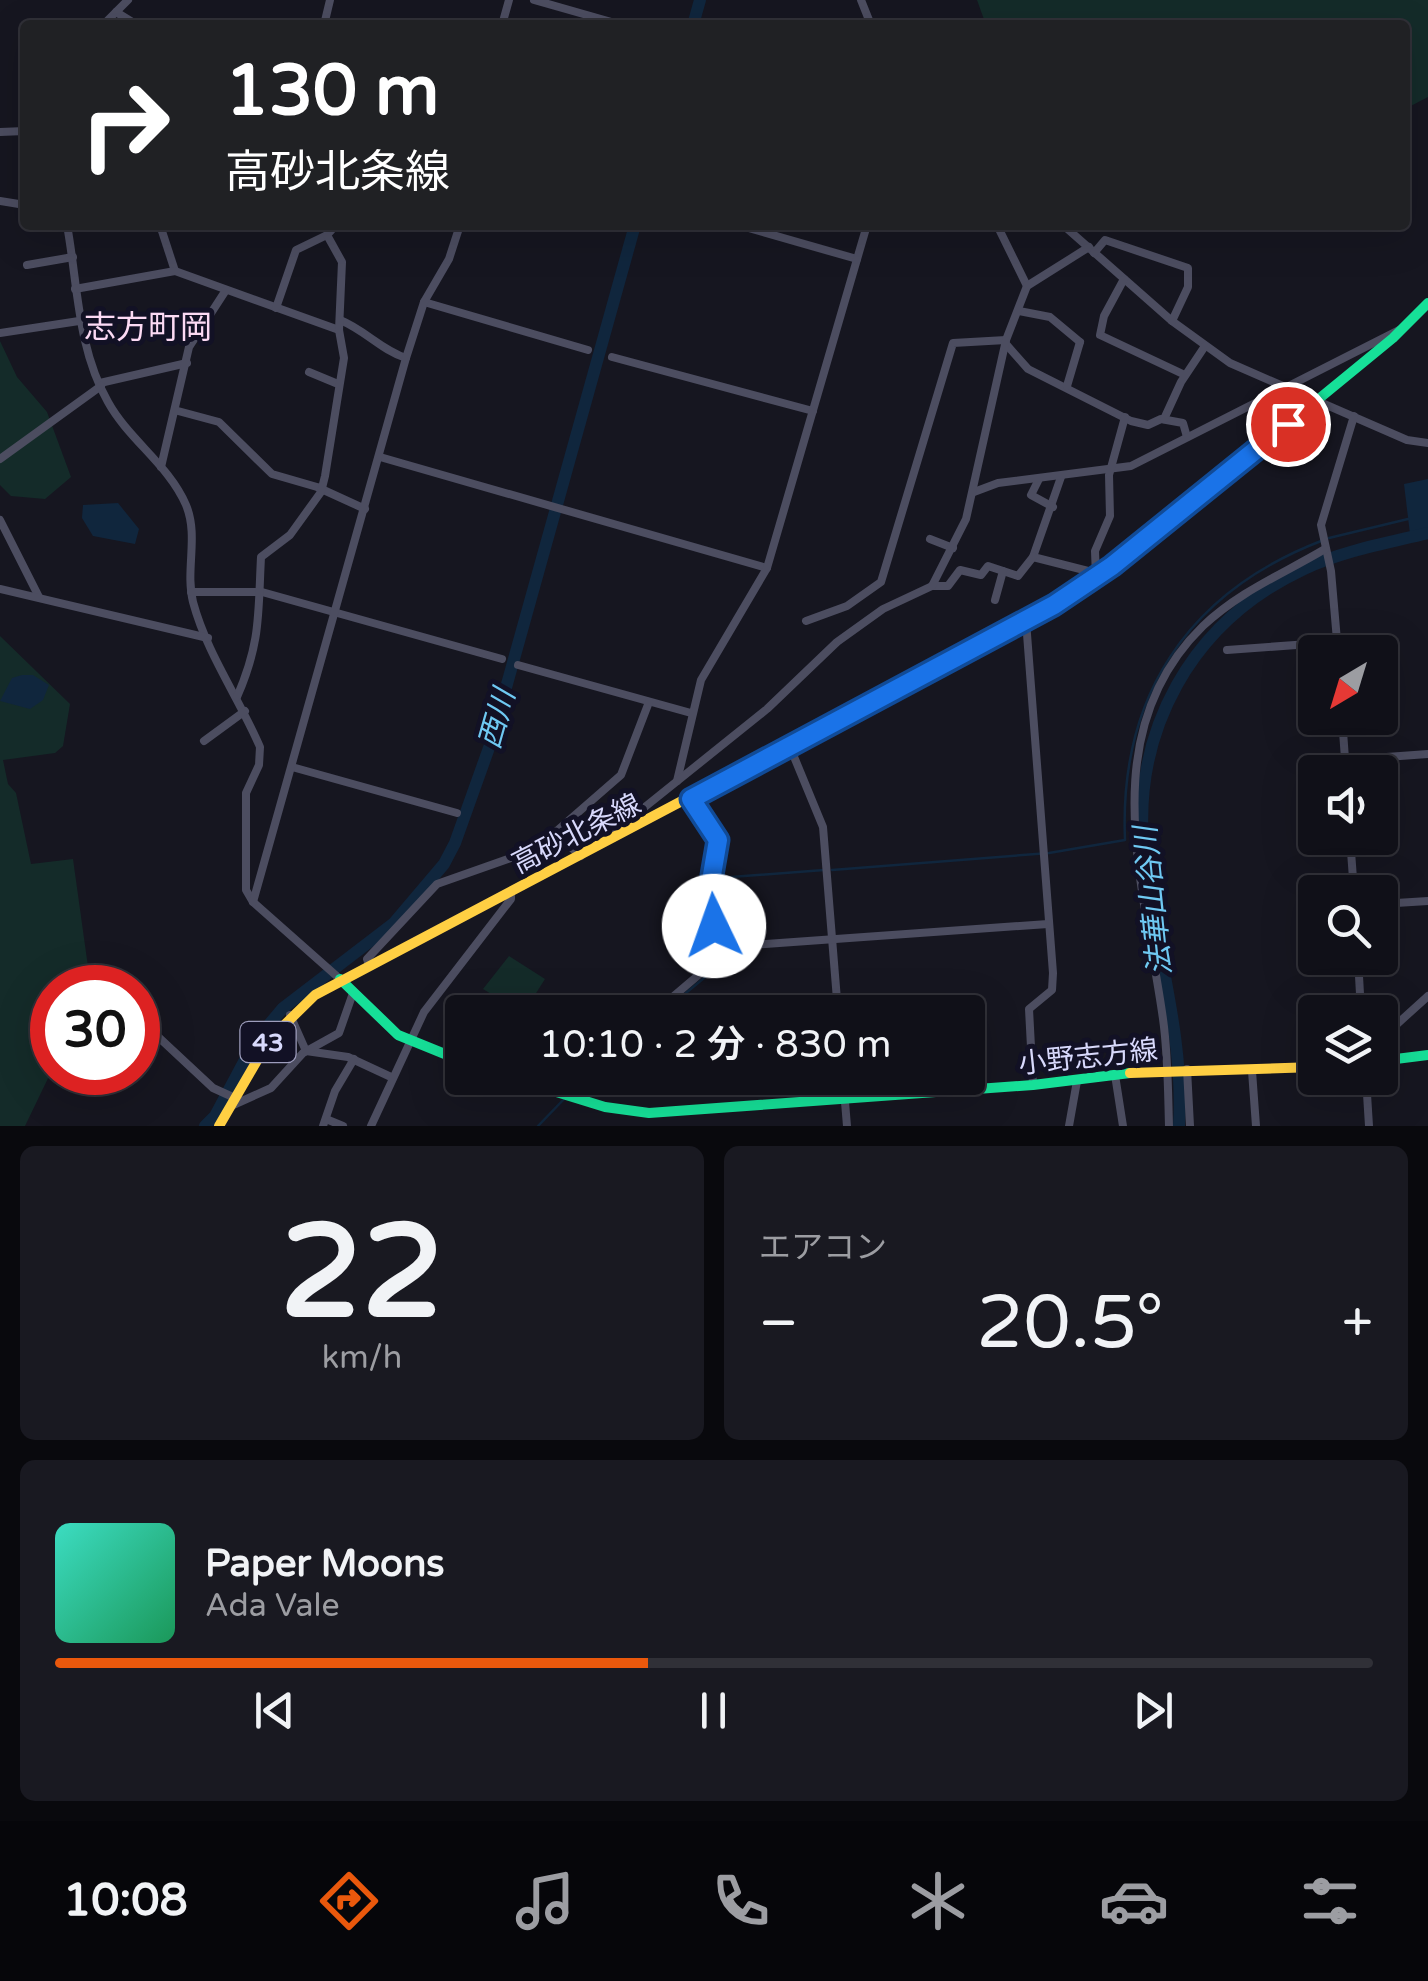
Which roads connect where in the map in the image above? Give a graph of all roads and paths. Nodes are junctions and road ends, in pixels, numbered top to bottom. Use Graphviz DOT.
graph roads {
  1 [pos="128,0"];
  2 [pos="534,0"];
  3 [pos="116,12"];
  4 [pos="107,20"];
  5 [pos="129,20"];
  6 [pos="604,20"];
  7 [pos="68,230"];
  8 [pos="162,230"];
  9 [pos="332,230"];
  10 [pos="458,230"];
  11 [pos="756,230"];
  12 [pos="866,230"];
  13 [pos="999,230"];
  14 [pos="1069,230"];
  15 [pos="327,235"];
  16 [pos="1091,250"];
  17 [pos="73,257"];
  18 [pos="857,259"];
  19 [pos="28,265"];
  20 [pos="175,271"];
  21 [pos="1124,279"];
  22 [pos="1027,286"];
  23 [pos="75,289"];
  24 [pos="226,290"];
  25 [pos="424,302"];
  26 [pos="1428,303"];
  27 [pos="276,308"];
  28 [pos="1019,311"];
  29 [pos="1172,320"];
  30 [pos="79,321"];
  31 [pos="339,325"];
  32 [pos="1404,328"];
  33 [pos="0,333"];
  34 [pos="1100,335"];
  35 [pos="1006,342"];
  36 [pos="1080,342"];
  37 [pos="1205,346"];
  38 [pos="588,350"];
  39 [pos="612,357"];
  40 [pos="406,358"];
  41 [pos="186,364"];
  42 [pos="309,372"];
  43 [pos="1033,372"];
  44 [pos="1185,375"];
  45 [pos="1027,383"];
  46 [pos="100,384"];
  47 [pos="338,384"];
  48 [pos="1067,386"];
  49 [pos="1287,386"];
  50 [pos="1318,400"];
  51 [pos="178,411"];
  52 [pos="813,412"];
  53 [pos="1354,416"];
  54 [pos="1126,417"];
  55 [pos="1164,419"];
  56 [pos="1187,437"];
  57 [pos="1428,443"];
  58 [pos="380,457"];
  59 [pos="0,459"];
  60 [pos="162,467"];
  61 [pos="1110,471"];
  62 [pos="1061,477"];
  63 [pos="1039,479"];
  64 [pos="321,492"];
  65 [pos="974,492"];
  66 [pos="1053,506"];
  67 [pos="365,510"];
  68 [pos="0,520"];
  69 [pos="930,539"];
  70 [pos="1323,542"];
  71 [pos="954,548"];
  72 [pos="1033,557"];
  73 [pos="768,568"];
  74 [pos="1003,571"];
  75 [pos="1096,577"];
  76 [pos="932,586"];
  77 [pos="0,590"];
  78 [pos="191,592"];
  79 [pos="262,592"];
  80 [pos="39,597"];
  81 [pos="995,600"];
  82 [pos="335,613"];
  83 [pos="806,621"];
  84 [pos="1026,622"];
  85 [pos="1336,635"];
  86 [pos="208,638"];
  87 [pos="1298,645"];
  88 [pos="1227,650"];
  89 [pos="502,659"];
  90 [pos="518,664"];
  91 [pos="237,698"];
  92 [pos="649,702"];
  93 [pos="244,711"];
  94 [pos="690,713"];
  95 [pos="204,741"];
  96 [pos="790,747"];
  97 [pos="1428,754"];
  98 [pos="1398,756"];
  99 [pos="292,768"];
  100 [pos="678,780"];
  101 [pos="691,799"];
  102 [pos="457,813"];
  103 [pos="556,834"];
  104 [pos="594,850"];
  105 [pos="581,856"];
  106 [pos="512,890"];
  107 [pos="1428,901"];
  108 [pos="253,902"];
  109 [pos="1398,903"];
  110 [pos="1048,924"];
  111 [pos="832,940"];
  112 [pos="715,961"];
  113 [pos="369,965"];
  114 [pos="335,974"];
  115 [pos="353,993"];
  116 [pos="675,995"];
  117 [pos="837,995"];
  118 [pos="1428,996"];
  119 [pos="290,1015"];
  120 [pos="1398,1023"];
  121 [pos="160,1041"];
  122 [pos="408,1041"];
  123 [pos="306,1052"];
  124 [pos="445,1055"];
  125 [pos="1428,1056"];
  126 [pos="354,1059"];
  127 [pos="1398,1059"];
  128 [pos="1298,1068"];
  129 [pos="1187,1069"];
  130 [pos="1166,1070"];
  131 [pos="1252,1072"];
  132 [pos="1116,1075"];
  133 [pos="391,1078"];
  134 [pos="1078,1081"];
  135 [pos="1033,1085"];
  136 [pos="566,1095"];
  137 [pos="845,1095"];
  138 [pos="1367,1095"];
  139 [pos="569,1096"];
  140 [pos="845,1100"];
  141 [pos="225,1109"];
  142 [pos="325,1123"];
  143 [pos="375,1124"];
  144 [pos="343,1126"];
  145 [pos="846,1126"];
  146 [pos="1069,1126"];
  147 [pos="1122,1126"];
  148 [pos="1169,1126"];
  149 [pos="1190,1126"];
  150 [pos="1256,1126"];
  151 [pos="1369,1126"];
  1 -- 3 [label="street"];
  2 -- 6 [label="street"];
  3 -- 4 [label="street"];
  3 -- 5 [label="street"];
  7 -- 17 [label="street"];
  8 -- 20 [label="street"];
  9 -- 15 [label="street"];
  10 -- 25 [label="street"];
  11 -- 18 [label="street"];
  12 -- 18 [label="street"];
  13 -- 22 [label="street"];
  14 -- 16 [label="street"];
  15 -- 27 [label="street"];
  15 -- 31 [label="street"];
  16 -- 21 [label="street"];
  16 -- 22 [label="street"];
  16 -- 29 [label="street"];
  17 -- 19 [label="street"];
  17 -- 23 [label="street"];
  18 -- 52 [label="street"];
  20 -- 23 [label="street"];
  20 -- 24 [label="street"];
  21 -- 29 [label="street"];
  21 -- 34 [label="street"];
  22 -- 28 [label="street"];
  23 -- 30 [label="street"];
  24 -- 27 [label="street"];
  24 -- 41 [label="street"];
  25 -- 38 [label="street"];
  25 -- 40 [label="street"];
  26 -- 32 [label="main road, 高砂北条線 / 43"];
  27 -- 31 [label="street"];
  28 -- 35 [label="street"];
  28 -- 36 [label="street"];
  29 -- 37 [label="street"];
  30 -- 33 [label="street"];
  30 -- 46 [label="street"];
  31 -- 40 [label="street"];
  31 -- 47 [label="street"];
  32 -- 49 [label="street"];
  32 -- 50 [label="main road, 高砂北条線 / 43"];
  34 -- 36 [label="street"];
  34 -- 44 [label="street"];
  35 -- 43 [label="street"];
  35 -- 65 [label="street"];
  35 -- 83 [label="street"];
  36 -- 48 [label="street"];
  37 -- 44 [label="street"];
  37 -- 49 [label="street"];
  39 -- 52 [label="street"];
  40 -- 58 [label="street"];
  41 -- 46 [label="street"];
  41 -- 51 [label="street"];
  42 -- 47 [label="street"];
  43 -- 45 [label="street"];
  43 -- 48 [label="street"];
  44 -- 55 [label="street"];
  46 -- 59 [label="street"];
  46 -- 60 [label="street"];
  47 -- 64 [label="street"];
  48 -- 54 [label="street"];
  49 -- 50 [label="street"];
  49 -- 56 [label="street"];
  50 -- 53 [label="street"];
  50 -- 75 [label="main road, 高砂北条線 / 43"];
  51 -- 60 [label="street"];
  51 -- 64 [label="street"];
  52 -- 73 [label="street"];
  53 -- 57 [label="street"];
  53 -- 70 [label="street"];
  54 -- 55 [label="street"];
  54 -- 61 [label="street"];
  55 -- 56 [label="street"];
  56 -- 61 [label="street"];
  58 -- 67 [label="street"];
  58 -- 73 [label="street"];
  60 -- 78 [label="street"];
  61 -- 62 [label="street"];
  61 -- 75 [label="street"];
  62 -- 63 [label="street"];
  62 -- 66 [label="street"];
  63 -- 65 [label="street"];
  63 -- 66 [label="street"];
  64 -- 67 [label="street"];
  64 -- 79 [label="street"];
  65 -- 71 [label="street"];
  66 -- 72 [label="street"];
  67 -- 82 [label="street"];
  68 -- 80 [label="street"];
  69 -- 71 [label="street"];
  70 -- 85 [label="street"];
  70 -- 130 [label="street"];
  71 -- 76 [label="street"];
  72 -- 74 [label="street"];
  72 -- 75 [label="street"];
  73 -- 94 [label="street"];
  74 -- 76 [label="street"];
  74 -- 81 [label="street"];
  75 -- 84 [label="main road, 高砂北条線 / 43"];
  76 -- 100 [label="street"];
  77 -- 80 [label="street"];
  78 -- 79 [label="street"];
  78 -- 86 [label="street"];
  79 -- 82 [label="street"];
  79 -- 91 [label="street"];
  80 -- 86 [label="street"];
  82 -- 89 [label="street"];
  82 -- 99 [label="street"];
  84 -- 96 [label="main road, 高砂北条線 / 43"];
  84 -- 110 [label="street"];
  86 -- 91 [label="street"];
  87 -- 88 [label="street"];
  90 -- 92 [label="street"];
  91 -- 93 [label="street"];
  92 -- 94 [label="street"];
  92 -- 103 [label="street"];
  93 -- 95 [label="street"];
  93 -- 108 [label="street"];
  94 -- 100 [label="street"];
  96 -- 101 [label="main road, 高砂北条線 / 43"];
  96 -- 111 [label="street"];
  97 -- 98 [label="street"];
  99 -- 102 [label="street"];
  99 -- 108 [label="street"];
  100 -- 104 [label="street"];
  101 -- 104 [label="main road, 高砂北条線 / 43"];
  101 -- 112 [label="street"];
  103 -- 105 [label="street"];
  103 -- 113 [label="street"];
  104 -- 105 [label="main road, 高砂北条線 / 43"];
  105 -- 106 [label="main road, 高砂北条線 / 43"];
  106 -- 113 [label="main road, 高砂北条線 / 43"];
  106 -- 122 [label="street"];
  107 -- 109 [label="street"];
  108 -- 114 [label="street"];
  110 -- 111 [label="street"];
  110 -- 135 [label="street"];
  111 -- 112 [label="street"];
  111 -- 117 [label="street"];
  112 -- 116 [label="street"];
  113 -- 114 [label="main road, 高砂北条線 / 43"];
  114 -- 115 [label="main road"];
  114 -- 119 [label="main road, 高砂北条線 / 43"];
  115 -- 122 [label="main road"];
  115 -- 123 [label="street"];
  118 -- 120 [label="street"];
  119 -- 123 [label="street"];
  119 -- 141 [label="main road, 高砂北条線 / 43"];
  121 -- 141 [label="street"];
  122 -- 124 [label="main road"];
  122 -- 133 [label="street"];
  123 -- 126 [label="street"];
  123 -- 141 [label="street"];
  125 -- 127 [label="main road"];
  126 -- 133 [label="street"];
  126 -- 142 [label="street"];
  128 -- 131 [label="main road, 小野志方線"];
  129 -- 130 [label="main road, 小野志方線"];
  129 -- 131 [label="main road, 小野志方線"];
  129 -- 149 [label="street"];
  130 -- 132 [label="main road, 小野志方線"];
  130 -- 148 [label="street"];
  131 -- 150 [label="street"];
  132 -- 134 [label="main road, 小野志方線"];
  132 -- 147 [label="street"];
  133 -- 143 [label="street"];
  134 -- 135 [label="main road, 小野志方線"];
  134 -- 146 [label="street"];
  135 -- 140 [label="main road, 小野志方線"];
  136 -- 139 [label="main road, 小野志方線"];
  137 -- 140 [label="street"];
  138 -- 151 [label="street"];
  139 -- 140 [label="main road, 小野志方線"];
  140 -- 145 [label="street"];
  142 -- 144 [label="street"];
}
